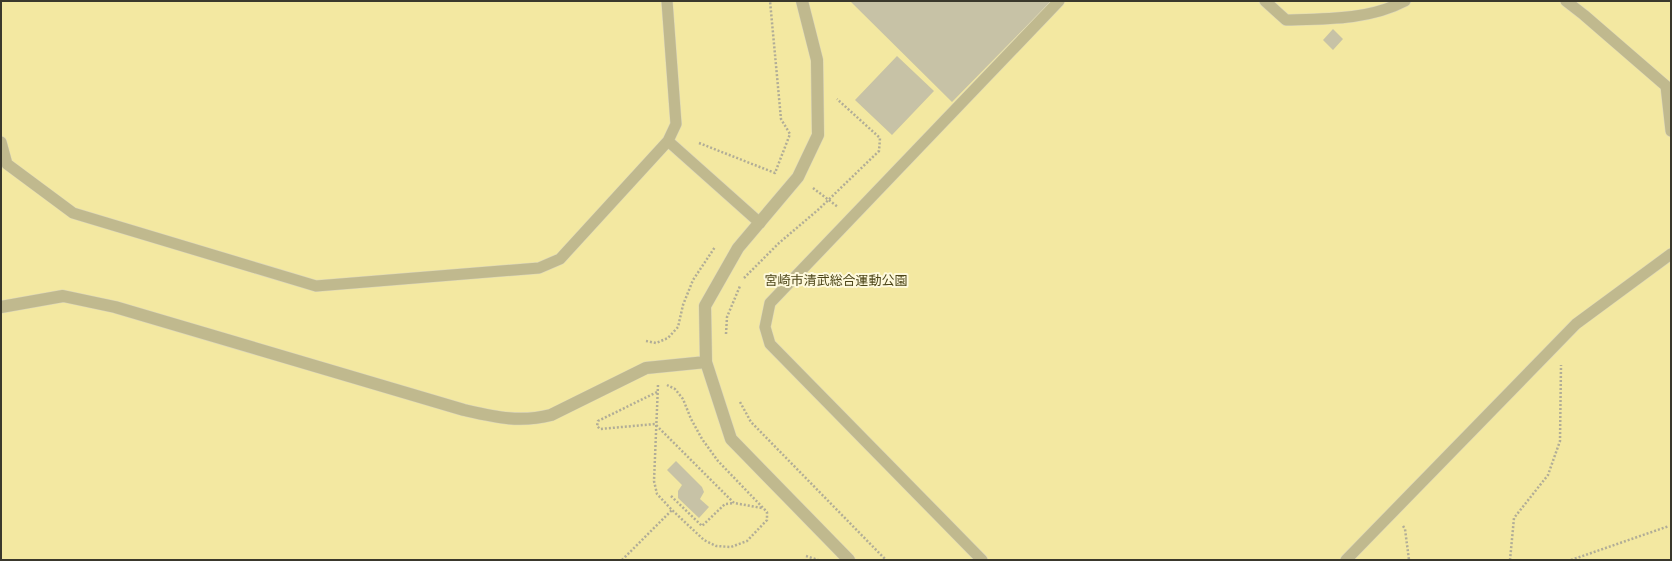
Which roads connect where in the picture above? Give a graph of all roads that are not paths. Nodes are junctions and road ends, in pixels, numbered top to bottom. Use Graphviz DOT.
graph roads {
  1 [pos="667,1"];
  2 [pos="802,1"];
  3 [pos="1059,1"];
  4 [pos="1265,1"];
  5 [pos="1405,1"];
  6 [pos="1566,1"];
  7 [pos="1671,131"];
  8 [pos="668,141"];
  9 [pos="1,142"];
  10 [pos="760,223"];
  11 [pos="1671,254"];
  12 [pos="1,307"];
  13 [pos="706,362"];
  14 [pos="849,560"];
  15 [pos="982,560"];
  16 [pos="1346,560"];
  1 -- 8 [label="lane"];
  2 -- 10 [label="street"];
  3 -- 15 [label="lane"];
  4 -- 5 [label="lane"];
  6 -- 7 [label="lane"];
  8 -- 9 [label="lane"];
  8 -- 10 [label="lane"];
  10 -- 13 [label="street"];
  11 -- 16 [label="lane"];
  12 -- 13 [label="street"];
  13 -- 14 [label="street"];
}
